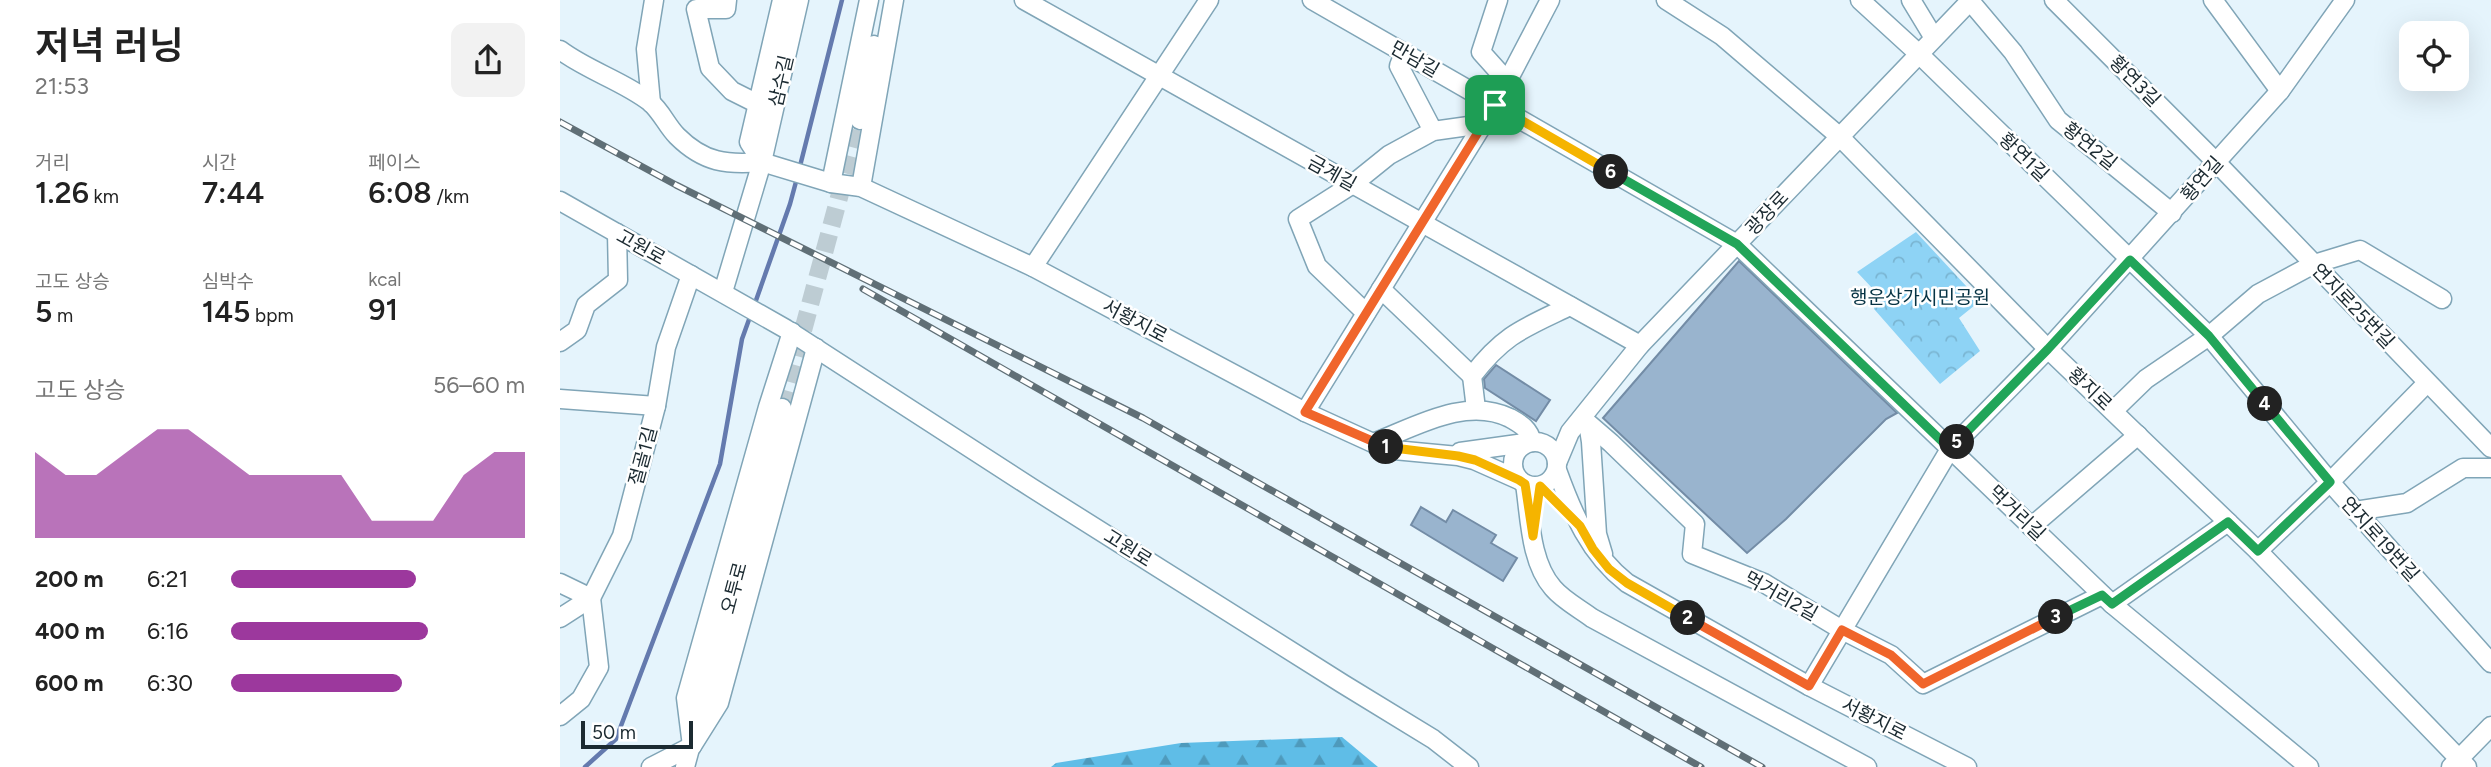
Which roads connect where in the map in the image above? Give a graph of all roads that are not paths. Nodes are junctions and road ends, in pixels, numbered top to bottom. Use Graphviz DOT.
graph roads {
  1 [pos="654,0"];
  2 [pos="727,0"];
  3 [pos="782,0"];
  4 [pos="799,0"];
  5 [pos="869,0"];
  6 [pos="883,0"];
  7 [pos="894,0"];
  8 [pos="1024,0"];
  9 [pos="1209,0"];
  10 [pos="1312,0"];
  11 [pos="1498,0"];
  12 [pos="1550,0"];
  13 [pos="1667,0"];
  14 [pos="1860,0"];
  15 [pos="1911,0"];
  16 [pos="1971,0"];
  17 [pos="2054,0"];
  18 [pos="2213,0"];
  19 [pos="2345,0"];
  20 [pos="1934,38"];
  21 [pos="560,50"];
  22 [pos="1404,53"];
  23 [pos="1919,54"];
  24 [pos="1158,75"];
  25 [pos="1507,81"];
  26 [pos="2280,91"];
  27 [pos="651,103"];
  28 [pos="758,103"];
  29 [pos="1495,105"];
  30 [pos="860,121"];
  31 [pos="1483,124"];
  32 [pos="1433,131"];
  33 [pos="1839,136"];
  34 [pos="762,162"];
  35 [pos="2216,162"];
  36 [pos="831,183"];
  37 [pos="1353,184"];
  38 [pos="861,187"];
  39 [pos="560,201"];
  40 [pos="2172,213"];
  41 [pos="1422,223"];
  42 [pos="617,233"];
  43 [pos="1737,244"];
  44 [pos="2130,260"];
  45 [pos="2314,264"];
  46 [pos="1033,267"];
  47 [pos="691,275"];
  48 [pos="1381,289"];
  49 [pos="723,292"];
  50 [pos="2442,299"];
  51 [pos="1570,306"];
  52 [pos="1366,313"];
  53 [pos="789,330"];
  54 [pos="2209,336"];
  55 [pos="560,342"];
  56 [pos="1640,345"];
  57 [pos="817,348"];
  58 [pos="2048,349"];
  59 [pos="1472,376"];
  60 [pos="2427,383"];
  61 [pos="560,399"];
  62 [pos="656,406"];
  63 [pos="782,408"];
  64 [pos="1476,409"];
  65 [pos="2113,411"];
  66 [pos="1305,412"];
  67 [pos="1576,425"];
  68 [pos="2138,435"];
  69 [pos="2487,438"];
  70 [pos="1532,442"];
  71 [pos="1373,443"];
  72 [pos="1950,449"];
  73 [pos="1439,454"];
  74 [pos="1557,466"];
  75 [pos="2491,467"];
  76 [pos="2330,482"];
  77 [pos="1528,483"];
  78 [pos="2355,511"];
  79 [pos="2228,522"];
  80 [pos="1580,526"];
  81 [pos="2031,527"];
  82 [pos="2258,551"];
  83 [pos="1609,569"];
  84 [pos="560,583"];
  85 [pos="591,598"];
  86 [pos="2107,600"];
  87 [pos="560,618"];
  88 [pos="1842,630"];
  89 [pos="2491,663"];
  90 [pos="1809,686"];
  91 [pos="560,716"];
  92 [pos="2491,726"];
  93 [pos="692,746"];
  94 [pos="2459,764"];
  95 [pos="651,767"];
  96 [pos="685,767"];
  97 [pos="1469,767"];
  98 [pos="1867,767"];
  99 [pos="1967,767"];
  100 [pos="2309,767"];
  1 -- 27 [label="street"];
  2 -- 28 [label="street"];
  3 -- 28 [label="street"];
  4 -- 34 [label="street, 삼수길"];
  5 -- 36 [label="street"];
  6 -- 30 [label="street"];
  7 -- 38 [label="street"];
  8 -- 24 [label="street, 금계길"];
  9 -- 24 [label="street"];
  10 -- 22 [label="street, 만남길"];
  11 -- 25 [label="street"];
  12 -- 25 [label="street"];
  13 -- 33 [label="street, 황지로"];
  14 -- 23 [label="street, 황연1길"];
  15 -- 20 [label="street"];
  16 -- 20 [label="street, 광장로"];
  16 -- 40 [label="street, 황연2길"];
  17 -- 35 [label="street, 황연3길"];
  18 -- 26 [label="street"];
  19 -- 26 [label="street, 황연길"];
  20 -- 23 [label="street, 광장로"];
  21 -- 27 [label="street"];
  22 -- 29 [label="street, 만남길"];
  22 -- 32 [label="street"];
  23 -- 33 [label="street, 광장로"];
  23 -- 44 [label="street, 황연1길"];
  24 -- 37 [label="street, 금계길"];
  24 -- 46 [label="street"];
  25 -- 29 [label="street"];
  26 -- 35 [label="street, 황연길"];
  27 -- 34 [label="street, 서황지로"];
  28 -- 34 [label="street"];
  29 -- 31 [label="street"];
  29 -- 43 [label="street, 만남길"];
  31 -- 32 [label="street"];
  31 -- 41 [label="street"];
  32 -- 37 [label="street"];
  33 -- 43 [label="street, 광장로"];
  33 -- 58 [label="street, 황지로"];
  34 -- 36 [label="street, 서황지로"];
  34 -- 49 [label="street, 삼수길"];
  35 -- 40 [label="street, 황연길"];
  35 -- 45 [label="street, 연지로25번길"];
  36 -- 38 [label="street, 서황지로"];
  37 -- 41 [label="street, 금계길"];
  37 -- 52 [label="street"];
  38 -- 46 [label="street, 서황지로"];
  39 -- 42 [label="street, 고원로"];
  40 -- 44 [label="street, 황연길"];
  41 -- 48 [label="street"];
  41 -- 51 [label="street, 금계길"];
  42 -- 47 [label="street, 고원로"];
  42 -- 55 [label="street"];
  43 -- 56 [label="street, 광장로"];
  43 -- 72 [label="street, 먹거리길"];
  44 -- 54 [label="street, 연지로19번길"];
  44 -- 58 [label="street, 황연길"];
  45 -- 50 [label="street"];
  45 -- 54 [label="street"];
  45 -- 60 [label="street, 연지로25번길"];
  46 -- 66 [label="street, 서황지로"];
  47 -- 49 [label="street, 고원로"];
  47 -- 62 [label="street, 절골1길"];
  48 -- 52 [label="street"];
  48 -- 59 [label="street"];
  49 -- 53 [label="street, 고원로"];
  51 -- 56 [label="street, 금계길"];
  51 -- 59 [label="street"];
  52 -- 66 [label="street"];
  53 -- 57 [label="street, 고원로"];
  53 -- 93 [label="street"];
  54 -- 65 [label="street"];
  54 -- 76 [label="street, 연지로19번길"];
  56 -- 67 [label="street, 광장로"];
  57 -- 93 [label="street"];
  57 -- 97 [label="street, 고원로"];
  58 -- 65 [label="street, 황지로"];
  58 -- 72 [label="street, 황연길"];
  59 -- 64 [label="street"];
  60 -- 69 [label="street, 연지로25번길"];
  60 -- 76 [label="street"];
  61 -- 62 [label="street"];
  62 -- 85 [label="street, 절골1길"];
  63 -- 93 [label="street, 오투로"];
  64 -- 70 [label="street"];
  64 -- 71 [label="street"];
  65 -- 68 [label="street, 황지로"];
  66 -- 71 [label="street, 서황지로"];
  67 -- 70 [label="street"];
  67 -- 74 [label="street, 광장로"];
  67 -- 83 [label="street"];
  67 -- 88 [label="street, 먹거리2길"];
  68 -- 79 [label="street, 황지로"];
  68 -- 81 [label="street"];
  70 -- 73 [label="street"];
  70 -- 74 [label="street"];
  70 -- 77 [label="street"];
  71 -- 73 [label="street, 서황지로"];
  72 -- 81 [label="street, 먹거리길"];
  72 -- 88 [label="street, 황연길"];
  73 -- 77 [label="street"];
  74 -- 77 [label="street"];
  74 -- 80 [label="street"];
  75 -- 78 [label="street"];
  76 -- 78 [label="street, 연지로19번길"];
  76 -- 82 [label="street"];
  77 -- 80 [label="street"];
  77 -- 98 [label="street"];
  78 -- 89 [label="street, 연지로19번길"];
  79 -- 82 [label="street, 황지로"];
  79 -- 86 [label="street"];
  80 -- 83 [label="street, 서황지로"];
  81 -- 86 [label="street, 먹거리길"];
  82 -- 94 [label="street, 황지로"];
  83 -- 90 [label="street, 서황지로"];
  84 -- 85 [label="street"];
  85 -- 87 [label="street"];
  85 -- 91 [label="street"];
  86 -- 88 [label="street, 먹거리2길"];
  86 -- 100 [label="street, 먹거리길"];
  88 -- 90 [label="street, 황연길"];
  90 -- 99 [label="street, 서황지로"];
  92 -- 94 [label="street"];
  93 -- 95 [label="street"];
  93 -- 96 [label="street, 오투로"];
}
